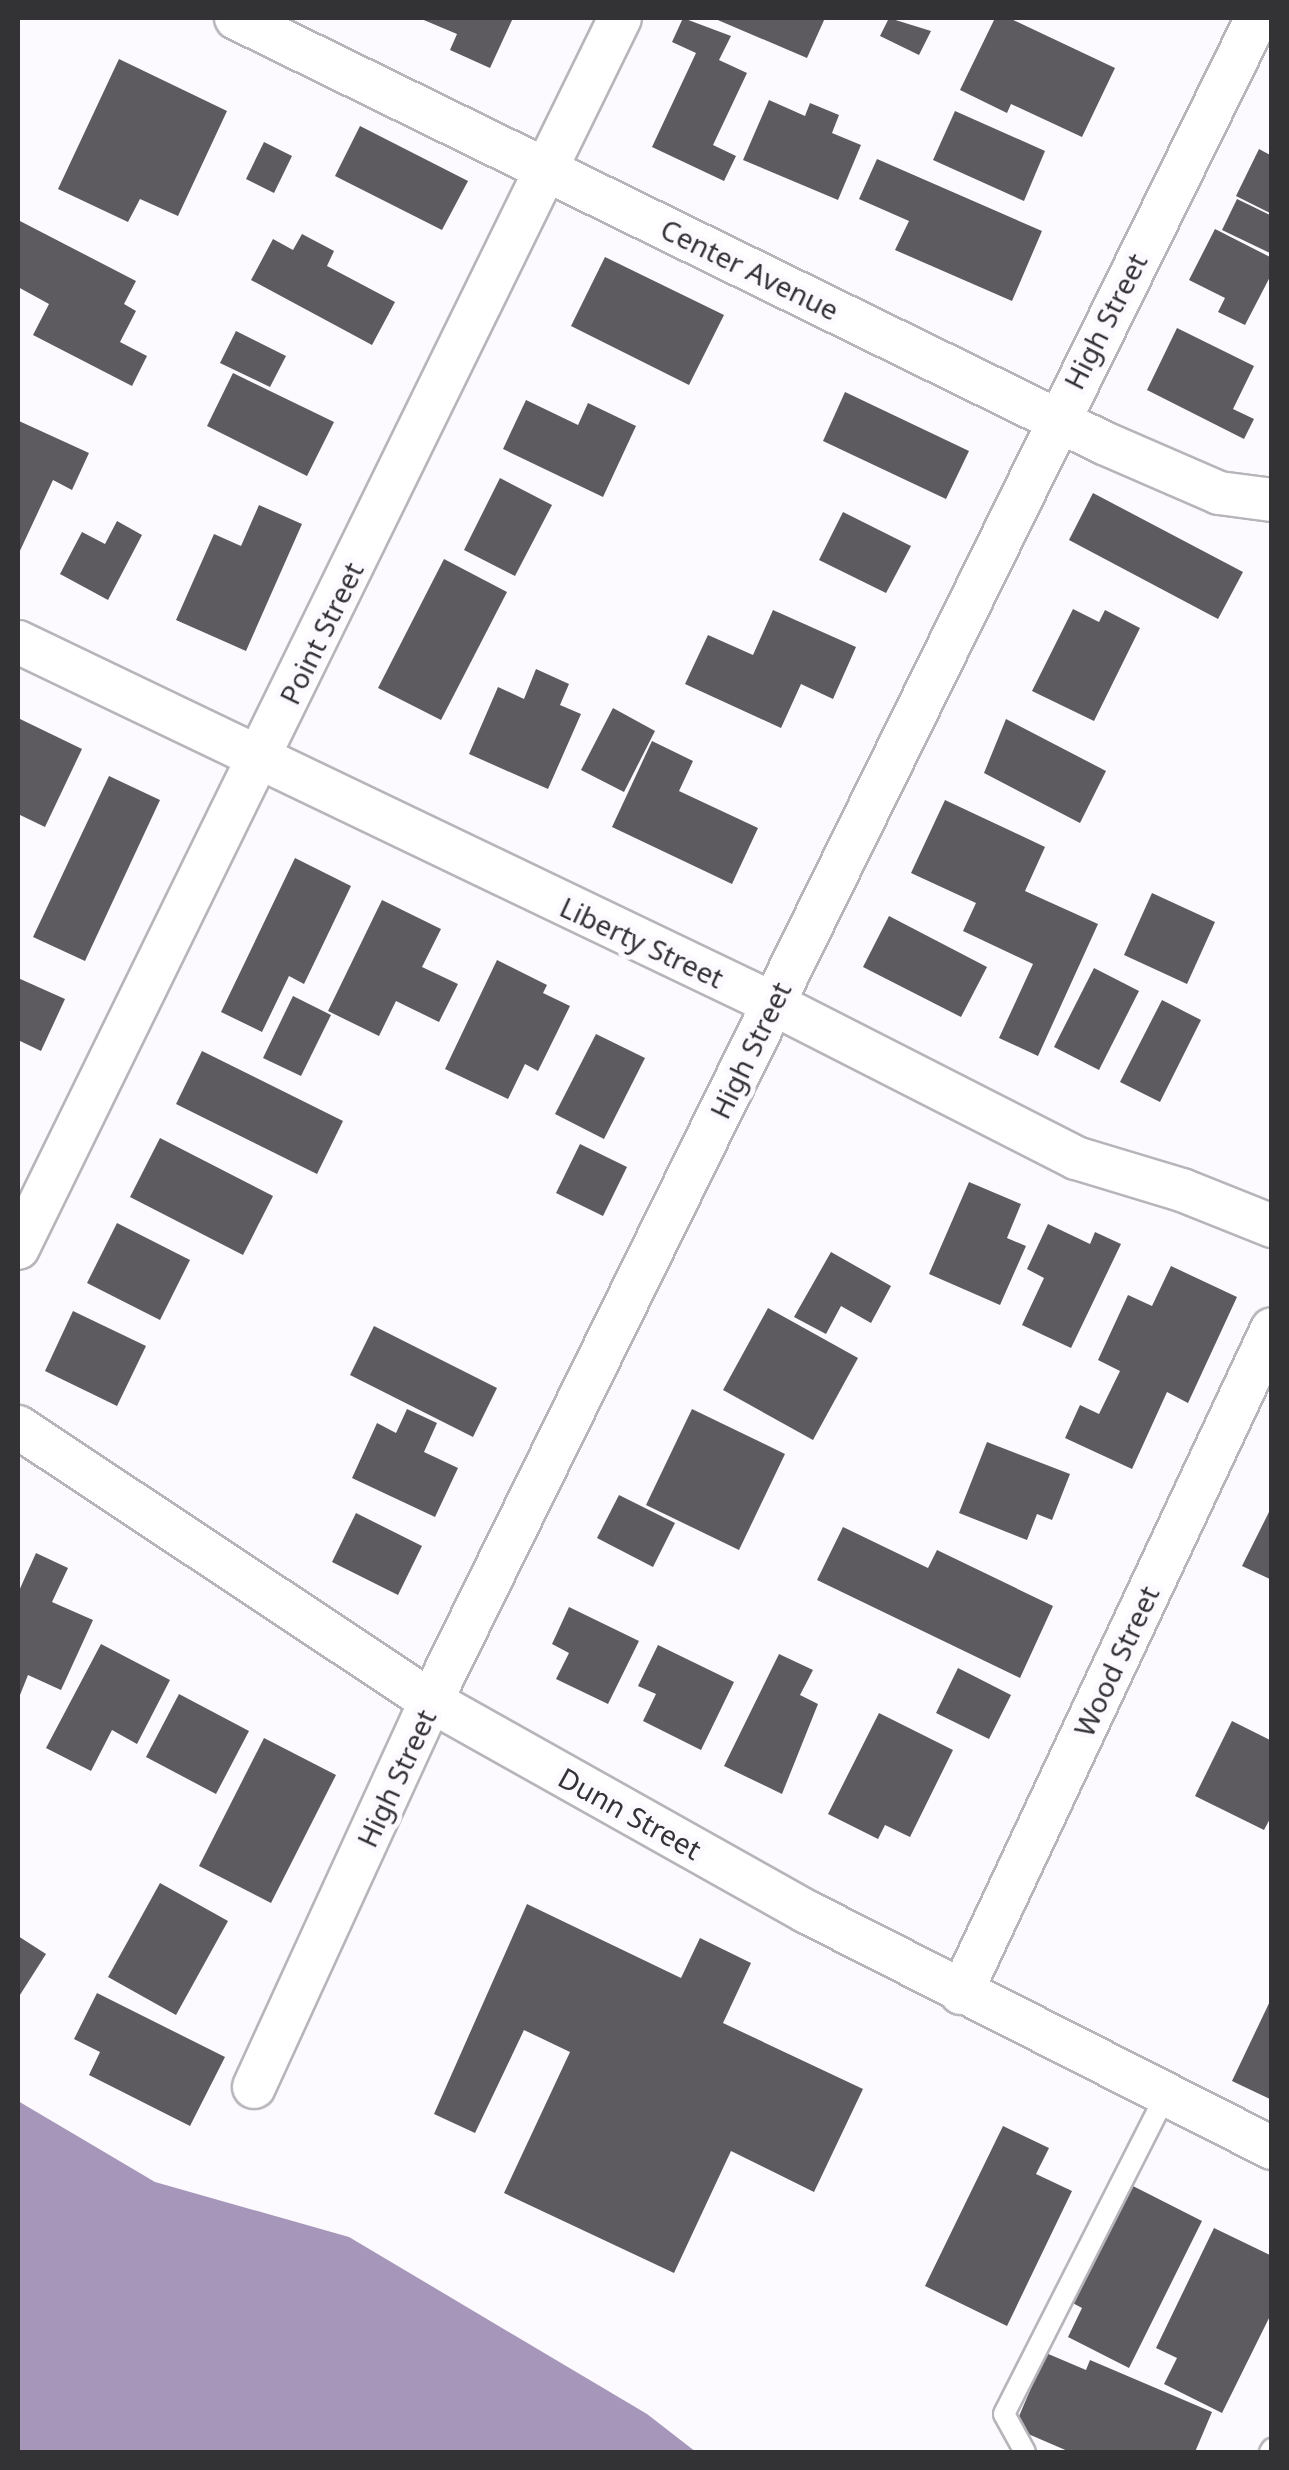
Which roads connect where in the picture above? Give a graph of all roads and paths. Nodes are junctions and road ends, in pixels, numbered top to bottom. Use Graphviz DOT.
graph roads {
  1 [pos="236,18"];
  2 [pos="620,18"];
  3 [pos="1257,18"];
  4 [pos="546,170"];
  5 [pos="1056,419"];
  6 [pos="1272,500"];
  7 [pos="18,642"];
  8 [pos="259,760"];
  9 [pos="774,1004"];
  10 [pos="1272,1226"];
  11 [pos="18,1248"];
  12 [pos="1272,1329"];
  13 [pos="18,1427"];
  14 [pos="431,1701"];
  15 [pos="961,1993"];
  16 [pos="254,2087"];
  17 [pos="1166,2095"];
  18 [pos="1272,2148"];
  19 [pos="1025,2452"];
  1 -- 4 [label="street, Center Avenue"];
  2 -- 4 [label="street, Point Street"];
  3 -- 5 [label="street, High Street"];
  4 -- 5 [label="street, Center Avenue"];
  4 -- 8 [label="street, Point Street"];
  5 -- 6 [label="street, Center Avenue"];
  5 -- 9 [label="street, High Street"];
  7 -- 8 [label="street, Liberty Street"];
  8 -- 9 [label="street, Liberty Street"];
  8 -- 11 [label="street, Point Street"];
  9 -- 10 [label="street, Liberty Street"];
  9 -- 14 [label="street, High Street"];
  12 -- 15 [label="street, Wood Street"];
  13 -- 14 [label="street, Dunn Street"];
  14 -- 15 [label="street, Dunn Street"];
  14 -- 16 [label="street, High Street"];
  15 -- 17 [label="street, Dunn Street"];
  17 -- 18 [label="street, Dunn Street"];
  17 -- 19 [label="lane"];
}
